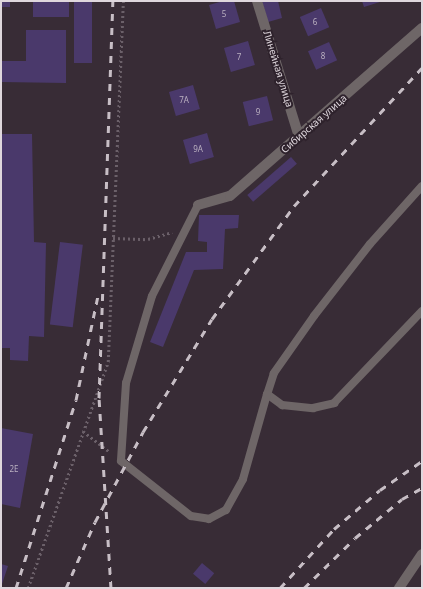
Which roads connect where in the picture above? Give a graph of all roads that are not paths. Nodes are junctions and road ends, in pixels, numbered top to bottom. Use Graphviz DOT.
graph roads {
  1 [pos="257,1"];
  2 [pos="422,28"];
  3 [pos="299,137"];
  4 [pos="422,186"];
  5 [pos="198,205"];
  6 [pos="422,311"];
  7 [pos="267,394"];
  8 [pos="422,554"];
  9 [pos="399,588"];
  1 -- 3 [label="street, Линейная улица"];
  2 -- 3 [label="street, Сибирская улица"];
  3 -- 5 [label="street, Сибирская улица"];
  4 -- 7 [label="lane"];
  5 -- 7 [label="lane"];
  6 -- 7 [label="lane"];
  8 -- 9 [label="street"];
}
